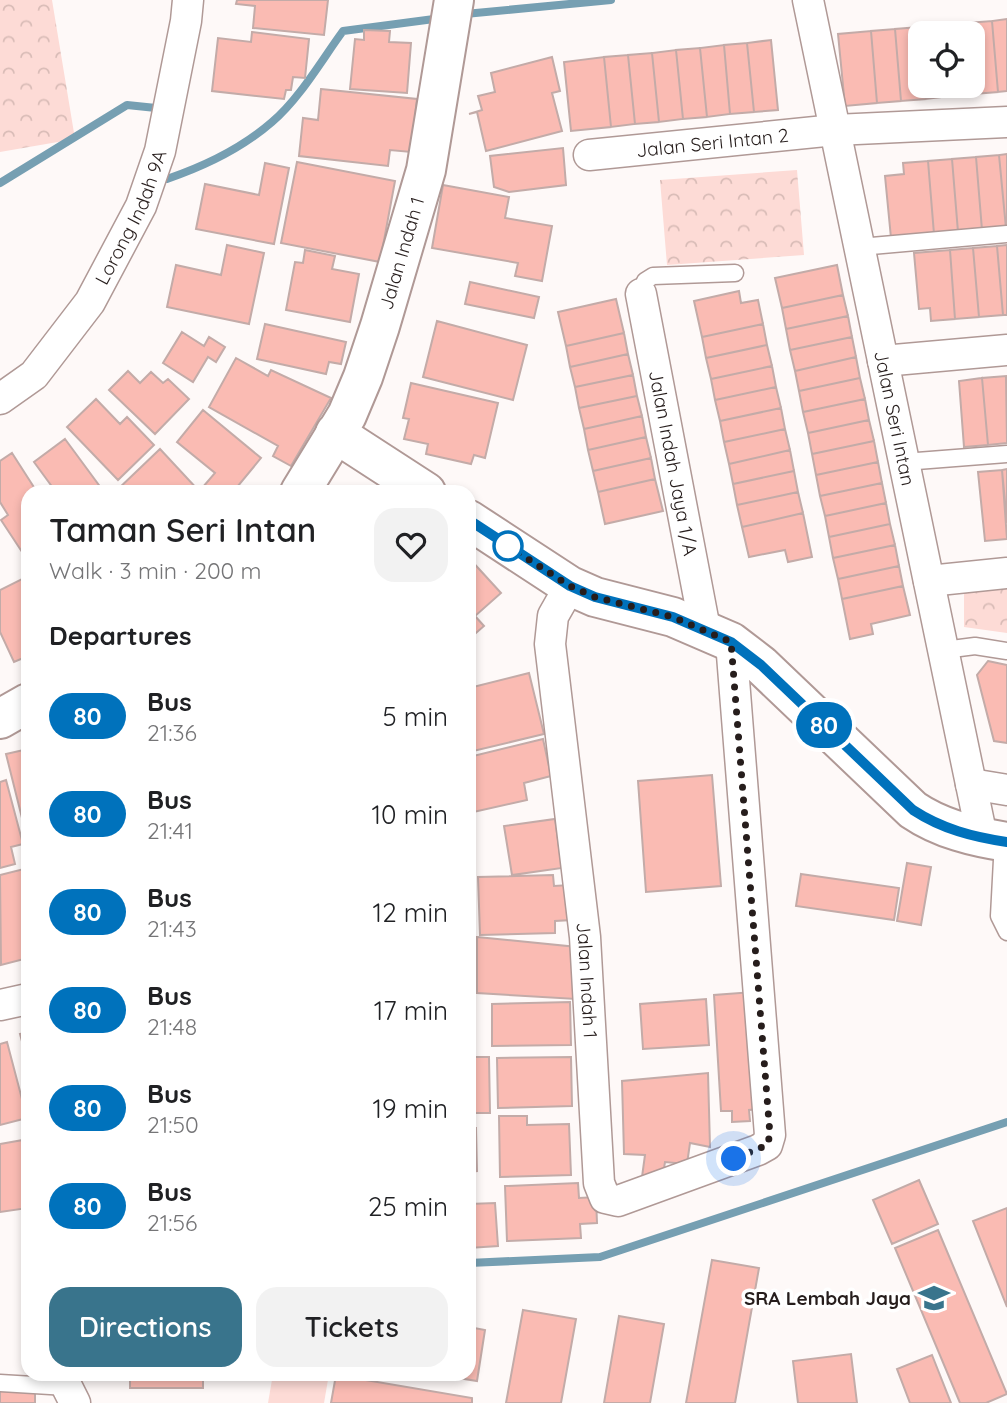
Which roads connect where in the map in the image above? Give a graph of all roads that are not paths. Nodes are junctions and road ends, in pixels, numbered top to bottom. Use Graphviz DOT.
graph roads {
  1 [pos="188,0"];
  2 [pos="454,0"];
  3 [pos="808,0"];
  4 [pos="1007,122"];
  5 [pos="835,130"];
  6 [pos="589,155"];
  7 [pos="1007,234"];
  8 [pos="860,247"];
  9 [pos="735,273"];
  10 [pos="641,294"];
  11 [pos="1007,350"];
  12 [pos="883,361"];
  13 [pos="0,399"];
  14 [pos="335,433"];
  15 [pos="1007,454"];
  16 [pos="904,462"];
  17 [pos="304,485"];
  18 [pos="415,485"];
  19 [pos="476,525"];
  20 [pos="1007,573"];
  21 [pos="929,581"];
  22 [pos="570,586"];
  23 [pos="718,636"];
  24 [pos="944,650"];
  25 [pos="1007,651"];
  26 [pos="21,707"];
  27 [pos="0,719"];
  28 [pos="971,785"];
  29 [pos="1007,790"];
  30 [pos="997,840"];
  31 [pos="1007,932"];
  32 [pos="21,1000"];
  33 [pos="0,1005"];
  34 [pos="770,1135"];
  35 [pos="0,1383"];
  36 [pos="71,1395"];
  1 -- 13 [label="street, Lorong Indah 9A"];
  2 -- 14 [label="street, Jalan Indah 1"];
  3 -- 5 [label="street, Jalan Seri Intan"];
  4 -- 5 [label="street, Jalan Seri Intan 2"];
  5 -- 6 [label="street, Jalan Seri Intan 2"];
  5 -- 8 [label="street, Jalan Seri Intan"];
  7 -- 8 [label="lane"];
  8 -- 12 [label="street, Jalan Seri Intan"];
  9 -- 10 [label="lane"];
  10 -- 23 [label="street, Jalan Indah Jaya 1/A"];
  11 -- 12 [label="street"];
  12 -- 16 [label="street, Jalan Seri Intan"];
  14 -- 17 [label="street, Jalan Indah 1"];
  14 -- 18 [label="street"];
  15 -- 16 [label="lane"];
  16 -- 21 [label="street, Jalan Seri Intan"];
  19 -- 22 [label="street"];
  20 -- 21 [label="street"];
  21 -- 24 [label="street, Jalan Seri Intan"];
  22 -- 23 [label="street"];
  22 -- 34 [label="street, Jalan Indah 1"];
  23 -- 30 [label="street"];
  23 -- 34 [label="street, Jalan Indah Jaya 1/A"];
  24 -- 25 [label="lane"];
  24 -- 28 [label="street, Jalan Seri Intan"];
  26 -- 27 [label="street"];
  28 -- 29 [label="street"];
  28 -- 30 [label="street, Jalan Seri Intan"];
  30 -- 31 [label="lane"];
  32 -- 33 [label="street"];
  35 -- 36 [label="lane"];
}
